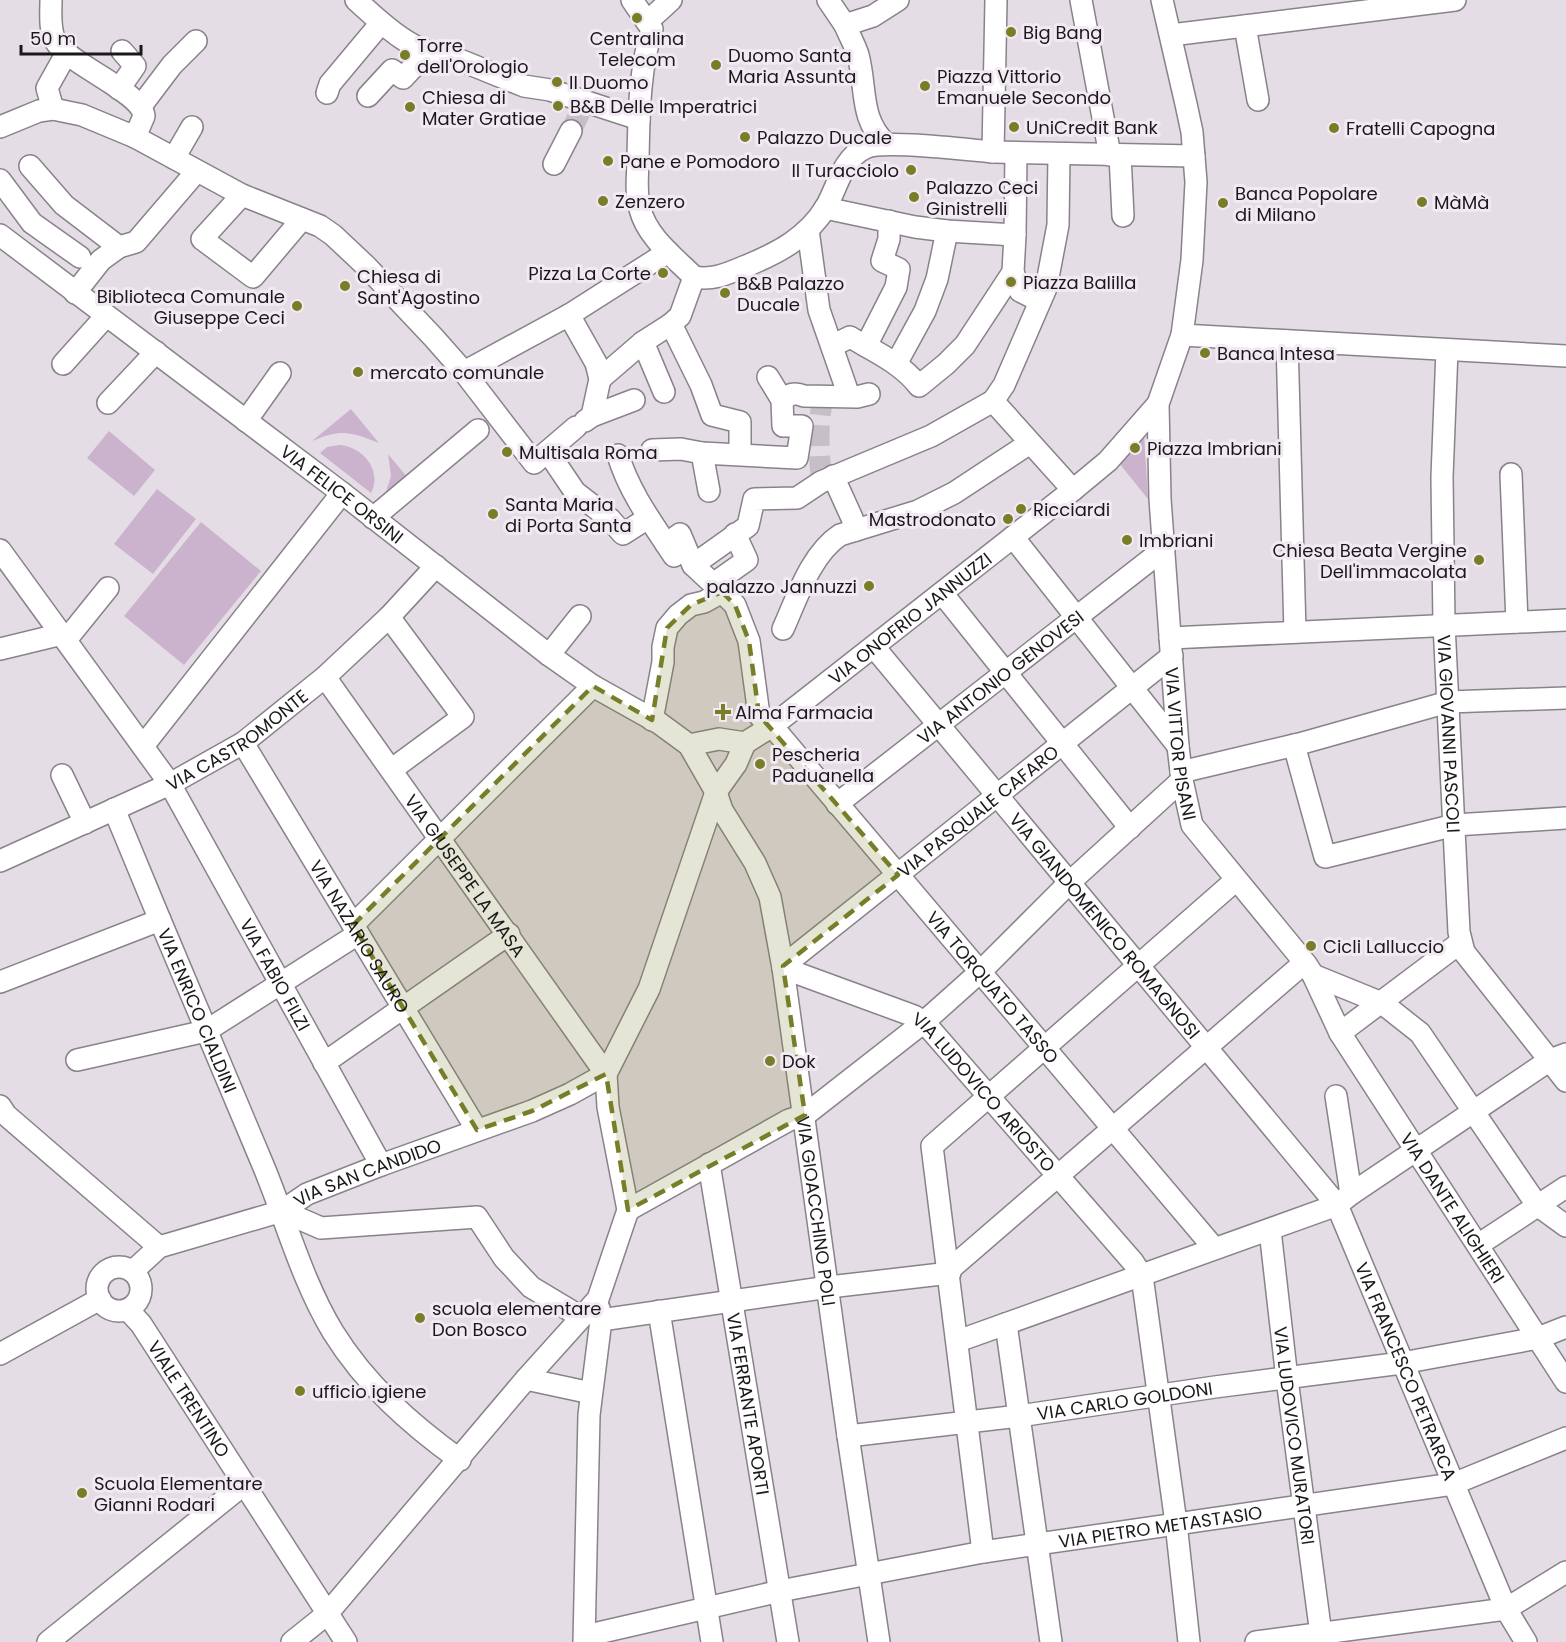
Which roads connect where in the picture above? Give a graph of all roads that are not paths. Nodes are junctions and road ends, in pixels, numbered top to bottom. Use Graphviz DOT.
graph roads {
  1 [pos="51,0"];
  2 [pos="356,0"];
  3 [pos="632,0"];
  4 [pos="671,0"];
  5 [pos="828,0"];
  6 [pos="898,0"];
  7 [pos="996,0"];
  8 [pos="1081,0"];
  9 [pos="1162,0"];
  10 [pos="1455,0"];
  11 [pos="1354,6"];
  12 [pos="647,22"];
  13 [pos="381,23"];
  14 [pos="845,25"];
  15 [pos="1245,26"];
  16 [pos="1171,35"];
  17 [pos="196,41"];
  18 [pos="428,51"];
  19 [pos="66,54"];
  20 [pos="90,69"];
  21 [pos="327,93"];
  22 [pos="368,96"];
  23 [pos="130,98"];
  24 [pos="1258,100"];
  25 [pos="53,109"];
  26 [pos="639,119"];
  27 [pos="0,127"];
  28 [pos="192,127"];
  29 [pos="571,131"];
  30 [pos="135,136"];
  31 [pos="886,144"];
  32 [pos="993,152"];
  33 [pos="1016,153"];
  34 [pos="1059,154"];
  35 [pos="1115,155"];
  36 [pos="1194,156"];
  37 [pos="174,158"];
  38 [pos="554,164"];
  39 [pos="30,166"];
  40 [pos="196,172"];
  41 [pos="0,180"];
  42 [pos="242,195"];
  43 [pos="825,208"];
  44 [pos="1123,216"];
  45 [pos="889,221"];
  46 [pos="32,223"];
  47 [pos="311,223"];
  48 [pos="808,230"];
  49 [pos="947,231"];
  50 [pos="1015,238"];
  51 [pos="5,239"];
  52 [pos="119,247"];
  53 [pos="668,252"];
  54 [pos="80,257"];
  55 [pos="1012,272"];
  56 [pos="694,277"];
  57 [pos="75,293"];
  58 [pos="1040,301"];
  59 [pos="569,315"];
  60 [pos="106,316"];
  61 [pos="671,324"];
  62 [pos="1182,335"];
  63 [pos="1287,341"];
  64 [pos="643,342"];
  65 [pos="832,346"];
  66 [pos="866,346"];
  67 [pos="1447,351"];
  68 [pos="156,352"];
  69 [pos="1566,356"];
  70 [pos="63,364"];
  71 [pos="896,364"];
  72 [pos="464,372"];
  73 [pos="280,373"];
  74 [pos="768,377"];
  75 [pos="600,379"];
  76 [pos="664,393"];
  77 [pos="634,400"];
  78 [pos="782,400"];
  79 [pos="993,400"];
  80 [pos="108,403"];
  81 [pos="1158,404"];
  82 [pos="246,421"];
  83 [pos="584,421"];
  84 [pos="488,422"];
  85 [pos="1030,443"];
  86 [pos="652,450"];
  87 [pos="702,453"];
  88 [pos="740,454"];
  89 [pos="618,455"];
  90 [pos="541,457"];
  91 [pos="1511,474"];
  92 [pos="825,478"];
  93 [pos="1073,490"];
  94 [pos="709,491"];
  95 [pos="342,493"];
  96 [pos="373,518"];
  97 [pos="648,518"];
  98 [pos="856,530"];
  99 [pos="735,534"];
  100 [pos="1013,537"];
  101 [pos="666,544"];
  102 [pos="1164,549"];
  103 [pos="0,550"];
  104 [pos="693,565"];
  105 [pos="436,566"];
  106 [pos="108,588"];
  107 [pos="713,593"];
  108 [pos="942,593"];
  109 [pos="580,616"];
  110 [pos="389,617"];
  111 [pos="1076,617"];
  112 [pos="1566,620"];
  113 [pos="1517,622"];
  114 [pos="1444,624"];
  115 [pos="783,629"];
  116 [pos="1295,632"];
  117 [pos="64,637"];
  118 [pos="874,647"];
  119 [pos="1171,647"];
  120 [pos="0,649"];
  121 [pos="549,655"];
  122 [pos="1005,672"];
  123 [pos="325,677"];
  124 [pos="593,686"];
  125 [pos="1132,688"];
  126 [pos="1566,698"];
  127 [pos="1448,702"];
  128 [pos="652,720"];
  129 [pos="938,724"];
  130 [pos="771,727"];
  131 [pos="243,743"];
  132 [pos="745,743"];
  133 [pos="1062,743"];
  134 [pos="689,745"];
  135 [pos="1294,745"];
  136 [pos="143,746"];
  137 [pos="1178,746"];
  138 [pos="391,770"];
  139 [pos="62,775"];
  140 [pos="1182,776"];
  141 [pos="170,784"];
  142 [pos="716,792"];
  143 [pos="998,796"];
  144 [pos="837,804"];
  145 [pos="114,809"];
  146 [pos="1566,818"];
  147 [pos="85,823"];
  148 [pos="1455,825"];
  149 [pos="1130,828"];
  150 [pos="439,838"];
  151 [pos="0,861"];
  152 [pos="898,874"];
  153 [pos="1236,880"];
  154 [pos="1070,882"];
  155 [pos="160,920"];
  156 [pos="355,930"];
  157 [pos="509,934"];
  158 [pos="1461,942"];
  159 [pos="1138,964"];
  160 [pos="783,967"];
  161 [pos="1309,969"];
  162 [pos="980,972"];
  163 [pos="0,982"];
  164 [pos="281,983"];
  165 [pos="1382,1003"];
  166 [pos="403,1008"];
  167 [pos="924,1022"];
  168 [pos="206,1030"];
  169 [pos="1340,1033"];
  170 [pos="1207,1047"];
  171 [pos="1044,1048"];
  172 [pos="1558,1057"];
  173 [pos="77,1060"];
  174 [pos="324,1063"];
  175 [pos="606,1074"];
  176 [pos="1566,1081"];
  177 [pos="989,1096"];
  178 [pos="1336,1096"];
  179 [pos="0,1106"];
  180 [pos="1473,1112"];
  181 [pos="805,1115"];
  182 [pos="1112,1129"];
  183 [pos="477,1130"];
  184 [pos="1416,1150"];
  185 [pos="709,1164"];
  186 [pos="381,1165"];
  187 [pos="1058,1176"];
  188 [pos="1566,1187"];
  189 [pos="1344,1199"];
  190 [pos="1537,1205"];
  191 [pos="628,1210"];
  192 [pos="282,1211"];
  193 [pos="1566,1226"];
  194 [pos="1269,1230"];
  195 [pos="1478,1245"];
  196 [pos="159,1247"];
  197 [pos="1214,1248"];
  198 [pos="133,1271"];
  199 [pos="949,1271"];
  200 [pos="1142,1276"];
  201 [pos="829,1287"];
  202 [pos="100,1299"];
  203 [pos="731,1300"];
  204 [pos="128,1310"];
  205 [pos="659,1311"];
  206 [pos="591,1318"];
  207 [pos="1006,1324"];
  208 [pos="1566,1327"];
  209 [pos="1538,1338"];
  210 [pos="958,1341"];
  211 [pos="0,1354"];
  212 [pos="1402,1363"];
  213 [pos="1287,1379"];
  214 [pos="526,1380"];
  215 [pos="1566,1382"];
  216 [pos="591,1393"];
  217 [pos="1159,1396"];
  218 [pos="1019,1416"];
  219 [pos="966,1421"];
  220 [pos="848,1436"];
  221 [pos="1566,1438"];
  222 [pos="460,1460"];
  223 [pos="1454,1484"];
  224 [pos="243,1485"];
  225 [pos="1304,1505"];
  226 [pos="1176,1523"];
  227 [pos="1038,1543"];
  228 [pos="983,1552"];
  229 [pos="1566,1572"];
  230 [pos="868,1573"];
  231 [pos="780,1591"];
  232 [pos="706,1608"];
  233 [pos="1506,1609"];
  234 [pos="327,1614"];
  235 [pos="1322,1638"];
  236 [pos="584,1639"];
  237 [pos="48,1642"];
  238 [pos="292,1642"];
  239 [pos="346,1642"];
  240 [pos="712,1642"];
  241 [pos="788,1642"];
  242 [pos="879,1642"];
  243 [pos="1051,1642"];
  244 [pos="1189,1642"];
  245 [pos="1256,1642"];
  246 [pos="1526,1642"];
  1 -- 19 [label="street"];
  2 -- 13 [label="street"];
  3 -- 12 [label="street"];
  4 -- 12 [label="street"];
  5 -- 14 [label="street"];
  6 -- 14 [label="street"];
  7 -- 32 [label="street"];
  8 -- 35 [label="street"];
  9 -- 16 [label="street"];
  10 -- 11 [label="street"];
  11 -- 15 [label="street"];
  12 -- 26 [label="street"];
  13 -- 18 [label="street"];
  13 -- 21 [label="street"];
  14 -- 31 [label="street"];
  15 -- 16 [label="street"];
  15 -- 24 [label="street"];
  16 -- 36 [label="street"];
  17 -- 23 [label="street"];
  18 -- 22 [label="street"];
  18 -- 26 [label="street"];
  19 -- 20 [label="street"];
  19 -- 25 [label="street"];
  20 -- 23 [label="street"];
  20 -- 23 [label="street"];
  23 -- 30 [label="street"];
  25 -- 27 [label="street"];
  25 -- 30 [label="street"];
  26 -- 53 [label="street"];
  28 -- 37 [label="street"];
  29 -- 38 [label="street"];
  30 -- 37 [label="street"];
  31 -- 32 [label="street"];
  31 -- 43 [label="street"];
  32 -- 33 [label="street"];
  33 -- 34 [label="street"];
  33 -- 50 [label="street"];
  34 -- 35 [label="street"];
  34 -- 58 [label="street"];
  35 -- 36 [label="street"];
  35 -- 44 [label="street"];
  36 -- 62 [label="street"];
  37 -- 40 [label="street"];
  39 -- 52 [label="street"];
  40 -- 42 [label="street"];
  40 -- 52 [label="street"];
  41 -- 46 [label="street"];
  42 -- 47 [label="street"];
  42 -- 47 [label="street"];
  43 -- 45 [label="street"];
  43 -- 48 [label="street"];
  45 -- 49 [label="street"];
  45 -- 66 [label="street"];
  46 -- 51 [label="street"];
  46 -- 54 [label="street"];
  47 -- 72 [label="street"];
  48 -- 56 [label="street"];
  48 -- 65 [label="street"];
  49 -- 50 [label="street"];
  49 -- 71 [label="street"];
  50 -- 55 [label="street"];
  51 -- 57 [label="street, VIA FELICE ORSINI"];
  52 -- 57 [label="street"];
  53 -- 56 [label="street"];
  53 -- 59 [label="street"];
  55 -- 58 [label="street"];
  55 -- 71 [label="street"];
  56 -- 61 [label="street"];
  57 -- 60 [label="street, VIA FELICE ORSINI"];
  58 -- 79 [label="street"];
  59 -- 72 [label="street"];
  59 -- 75 [label="street"];
  60 -- 68 [label="street, VIA FELICE ORSINI"];
  60 -- 70 [label="street"];
  61 -- 64 [label="street"];
  61 -- 88 [label="street"];
  62 -- 63 [label="street"];
  62 -- 81 [label="street"];
  63 -- 67 [label="street"];
  63 -- 116 [label="street"];
  64 -- 75 [label="street"];
  64 -- 76 [label="street"];
  65 -- 66 [label="street"];
  65 -- 78 [label="street"];
  66 -- 71 [label="street"];
  67 -- 69 [label="street"];
  67 -- 114 [label="street, VIA GIOVANNI PASCOLI"];
  68 -- 80 [label="street"];
  68 -- 82 [label="street, VIA FELICE ORSINI"];
  72 -- 84 [label="street"];
  73 -- 82 [label="street"];
  74 -- 78 [label="street"];
  75 -- 83 [label="street"];
  77 -- 83 [label="street"];
  78 -- 88 [label="street"];
  79 -- 85 [label="street"];
  79 -- 92 [label="street"];
  81 -- 93 [label="street"];
  81 -- 102 [label="street, VIA VITTOR PISANI"];
  82 -- 95 [label="street, VIA FELICE ORSINI"];
  83 -- 90 [label="street"];
  84 -- 90 [label="street"];
  84 -- 96 [label="street"];
  85 -- 93 [label="street"];
  85 -- 98 [label="street"];
  86 -- 87 [label="street"];
  87 -- 88 [label="street"];
  87 -- 94 [label="street"];
  89 -- 97 [label="street"];
  90 -- 97 [label="street"];
  91 -- 113 [label="street"];
  92 -- 98 [label="street"];
  92 -- 99 [label="street"];
  93 -- 100 [label="street, VIA ONOFRIO JANNUZZI"];
  95 -- 96 [label="street, VIA FELICE ORSINI"];
  95 -- 136 [label="street"];
  96 -- 105 [label="street, VIA FELICE ORSINI"];
  97 -- 101 [label="street"];
  98 -- 115 [label="street"];
  99 -- 104 [label="street"];
  99 -- 107 [label="street"];
  100 -- 108 [label="street, VIA ONOFRIO JANNUZZI"];
  100 -- 111 [label="street"];
  101 -- 104 [label="street"];
  101 -- 107 [label="street"];
  102 -- 111 [label="street, VIA ANTONIO GENOVESI"];
  102 -- 119 [label="street, VIA VITTOR PISANI"];
  103 -- 117 [label="street, VIA FABIO FILZI"];
  104 -- 107 [label="street"];
  105 -- 110 [label="street, VIA CASTROMONTE"];
  105 -- 121 [label="street, VIA FELICE ORSINI"];
  106 -- 117 [label="street"];
  107 -- 128 [label="street"];
  107 -- 130 [label="street, VIA TORQUATO TASSO"];
  108 -- 118 [label="street, VIA ONOFRIO JANNUZZI"];
  108 -- 122 [label="street"];
  109 -- 121 [label="street"];
  110 -- 123 [label="street, VIA CASTROMONTE"];
  110 -- 138 [label="street"];
  111 -- 122 [label="street, VIA ANTONIO GENOVESI"];
  111 -- 125 [label="street"];
  112 -- 113 [label="street"];
  113 -- 114 [label="street"];
  114 -- 116 [label="street"];
  114 -- 127 [label="street, VIA GIOVANNI PASCOLI"];
  116 -- 119 [label="street"];
  117 -- 120 [label="street"];
  117 -- 136 [label="street, VIA FABIO FILZI"];
  118 -- 129 [label="street, VIA GIANDOMENICO ROMAGNOSI"];
  118 -- 130 [label="street, VIA ONOFRIO JANNUZZI"];
  119 -- 125 [label="street, VIA PASQUALE CAFARO"];
  119 -- 137 [label="street, VIA VITTOR PISANI"];
  121 -- 124 [label="street, VIA FELICE ORSINI"];
  122 -- 129 [label="street, VIA ANTONIO GENOVESI"];
  122 -- 133 [label="street"];
  123 -- 131 [label="street, VIA CASTROMONTE"];
  123 -- 138 [label="street, VIA GIUSEPPE LA MASA"];
  124 -- 128 [label="street, VIA FELICE ORSINI"];
  124 -- 150 [label="street"];
  125 -- 133 [label="street, VIA PASQUALE CAFARO"];
  125 -- 137 [label="street"];
  126 -- 127 [label="street"];
  127 -- 135 [label="street"];
  127 -- 148 [label="street, VIA GIOVANNI PASCOLI"];
  128 -- 134 [label="street, VIA FELICE ORSINI"];
  129 -- 143 [label="street, VIA GIANDOMENICO ROMAGNOSI"];
  129 -- 144 [label="street, VIA ANTONIO GENOVESI"];
  130 -- 132 [label="street, VIA ONOFRIO JANNUZZI"];
  130 -- 144 [label="street, VIA TORQUATO TASSO"];
  131 -- 141 [label="street, VIA CASTROMONTE"];
  131 -- 156 [label="street, VIA NAZARIO SAURO"];
  132 -- 134 [label="street"];
  132 -- 142 [label="street"];
  133 -- 143 [label="street, VIA PASQUALE CAFARO"];
  133 -- 149 [label="street"];
  134 -- 142 [label="street, VIA GIOACCHINO POLI"];
  135 -- 140 [label="street"];
  135 -- 148 [label="street"];
  136 -- 141 [label="street, VIA FABIO FILZI"];
  137 -- 140 [label="street, VIA VITTOR PISANI"];
  138 -- 150 [label="street, VIA GIUSEPPE LA MASA"];
  139 -- 147 [label="street"];
  140 -- 149 [label="street"];
  140 -- 153 [label="street, VIA VITTOR PISANI"];
  141 -- 145 [label="street, VIA CASTROMONTE"];
  141 -- 164 [label="street, VIA FABIO FILZI"];
  142 -- 160 [label="street, VIA GIOACCHINO POLI"];
  142 -- 175 [label="street"];
  143 -- 152 [label="street, VIA PASQUALE CAFARO"];
  143 -- 154 [label="street, VIA GIANDOMENICO ROMAGNOSI"];
  144 -- 152 [label="street, VIA TORQUATO TASSO"];
  145 -- 147 [label="street, VIA CASTROMONTE"];
  145 -- 155 [label="street, VIA ENRICO CIALDINI"];
  146 -- 148 [label="street"];
  147 -- 151 [label="street, VIA CASTROMONTE"];
  148 -- 158 [label="street, VIA GIOVANNI PASCOLI"];
  149 -- 154 [label="street"];
  150 -- 156 [label="street"];
  150 -- 157 [label="street, VIA GIUSEPPE LA MASA"];
  152 -- 160 [label="street, VIA PASQUALE CAFARO"];
  152 -- 162 [label="street, VIA TORQUATO TASSO"];
  153 -- 159 [label="street"];
  153 -- 161 [label="street, VIA VITTOR PISANI"];
  154 -- 159 [label="street, VIA GIANDOMENICO ROMAGNOSI"];
  154 -- 162 [label="street"];
  155 -- 163 [label="street"];
  155 -- 168 [label="street, VIA ENRICO CIALDINI"];
  156 -- 164 [label="street"];
  156 -- 166 [label="street, VIA NAZARIO SAURO"];
  157 -- 166 [label="street"];
  157 -- 175 [label="street, VIA GIUSEPPE LA MASA"];
  158 -- 165 [label="street"];
  158 -- 172 [label="street, VIA GIOVANNI PASCOLI"];
  159 -- 170 [label="street, VIA GIANDOMENICO ROMAGNOSI"];
  159 -- 171 [label="street"];
  160 -- 167 [label="street, VIA LUDOVICO ARIOSTO"];
  160 -- 181 [label="street, VIA GIOACCHINO POLI"];
  161 -- 165 [label="street"];
  161 -- 169 [label="street, VIA DANTE ALIGHIERI"];
  161 -- 170 [label="street"];
  162 -- 167 [label="street"];
  162 -- 171 [label="street, VIA TORQUATO TASSO"];
  164 -- 168 [label="street"];
  164 -- 174 [label="street, VIA FABIO FILZI"];
  165 -- 169 [label="street"];
  165 -- 180 [label="street"];
  166 -- 174 [label="street"];
  166 -- 183 [label="street, VIA NAZARIO SAURO"];
  167 -- 177 [label="street, VIA LUDOVICO ARIOSTO"];
  167 -- 181 [label="street"];
  168 -- 173 [label="street"];
  168 -- 192 [label="street, VIA ENRICO CIALDINI"];
  169 -- 184 [label="street, VIA DANTE ALIGHIERI"];
  170 -- 182 [label="street"];
  170 -- 189 [label="street, VIA GIANDOMENICO ROMAGNOSI"];
  171 -- 177 [label="street"];
  171 -- 182 [label="street, VIA TORQUATO TASSO"];
  172 -- 176 [label="street, VIA GIOVANNI PASCOLI"];
  172 -- 180 [label="street"];
  174 -- 186 [label="street, VIA FABIO FILZI"];
  175 -- 183 [label="street, VIA SAN CANDIDO"];
  175 -- 191 [label="street"];
  177 -- 187 [label="street, VIA LUDOVICO ARIOSTO"];
  177 -- 199 [label="street"];
  178 -- 189 [label="street, VIA FRANCESCO PETRARCA"];
  179 -- 196 [label="street"];
  180 -- 184 [label="street"];
  180 -- 190 [label="street"];
  181 -- 185 [label="street"];
  181 -- 201 [label="street, VIA GIOACCHINO POLI"];
  182 -- 187 [label="street"];
  182 -- 197 [label="street, VIA TORQUATO TASSO"];
  183 -- 186 [label="street, VIA SAN CANDIDO"];
  184 -- 189 [label="street"];
  184 -- 195 [label="street, VIA DANTE ALIGHIERI"];
  185 -- 191 [label="street"];
  185 -- 203 [label="street, VIA FERRANTE APORTI"];
  186 -- 192 [label="street, VIA SAN CANDIDO"];
  187 -- 199 [label="street"];
  187 -- 200 [label="street, VIA LUDOVICO ARIOSTO"];
  188 -- 190 [label="street"];
  189 -- 194 [label="street"];
  189 -- 212 [label="street, VIA FRANCESCO PETRARCA"];
  190 -- 193 [label="street"];
  190 -- 195 [label="street"];
  191 -- 206 [label="street"];
  192 -- 196 [label="street, VIA SAN CANDIDO"];
  192 -- 206 [label="street"];
  192 -- 222 [label="street, VIA ENRICO CIALDINI"];
  194 -- 197 [label="street"];
  194 -- 213 [label="street, VIA LUDOVICO MURATORI"];
  195 -- 209 [label="street, VIA DANTE ALIGHIERI"];
  196 -- 198 [label="street, VIA SAN CANDIDO"];
  197 -- 200 [label="street"];
  198 -- 202 [label="street"];
  198 -- 204 [label="street"];
  199 -- 201 [label="street"];
  199 -- 210 [label="street"];
  200 -- 207 [label="street"];
  200 -- 217 [label="street"];
  201 -- 203 [label="street"];
  201 -- 220 [label="street, VIA GIOACCHINO POLI"];
  202 -- 204 [label="street"];
  202 -- 211 [label="street"];
  203 -- 205 [label="street"];
  203 -- 231 [label="street, VIA FERRANTE APORTI"];
  204 -- 224 [label="street, VIALE TRENTINO"];
  205 -- 206 [label="street"];
  205 -- 232 [label="street"];
  206 -- 214 [label="street"];
  206 -- 216 [label="street"];
  207 -- 210 [label="street"];
  207 -- 218 [label="street"];
  208 -- 209 [label="street, VIA CARLO GOLDONI"];
  209 -- 212 [label="street, VIA CARLO GOLDONI"];
  209 -- 215 [label="street, VIA DANTE ALIGHIERI"];
  210 -- 219 [label="street"];
  212 -- 213 [label="street, VIA CARLO GOLDONI"];
  212 -- 223 [label="street, VIA FRANCESCO PETRARCA"];
  213 -- 217 [label="street, VIA CARLO GOLDONI"];
  213 -- 225 [label="street, VIA LUDOVICO MURATORI"];
  214 -- 216 [label="street"];
  214 -- 222 [label="street"];
  216 -- 236 [label="street"];
  217 -- 218 [label="street, VIA CARLO GOLDONI"];
  217 -- 226 [label="street"];
  218 -- 219 [label="street, VIA CARLO GOLDONI"];
  218 -- 227 [label="street"];
  219 -- 220 [label="street, VIA CARLO GOLDONI"];
  219 -- 228 [label="street"];
  220 -- 230 [label="street, VIA GIOACCHINO POLI"];
  221 -- 223 [label="street, VIA PIETRO METASTASIO"];
  222 -- 234 [label="street"];
  223 -- 225 [label="street, VIA PIETRO METASTASIO"];
  223 -- 233 [label="street, VIA FRANCESCO PETRARCA"];
  224 -- 234 [label="street, VIALE TRENTINO"];
  224 -- 237 [label="street"];
  225 -- 226 [label="street, VIA PIETRO METASTASIO"];
  225 -- 235 [label="street, VIA LUDOVICO MURATORI"];
  226 -- 227 [label="street, VIA PIETRO METASTASIO"];
  226 -- 244 [label="street"];
  227 -- 228 [label="street, VIA PIETRO METASTASIO"];
  227 -- 243 [label="street"];
  228 -- 230 [label="street, VIA PIETRO METASTASIO"];
  229 -- 233 [label="street"];
  230 -- 231 [label="street, VIA PIETRO METASTASIO"];
  230 -- 242 [label="street, VIA GIOACCHINO POLI"];
  231 -- 232 [label="street, VIA PIETRO METASTASIO"];
  231 -- 241 [label="street, VIA FERRANTE APORTI"];
  232 -- 236 [label="street, VIA PIETRO METASTASIO"];
  232 -- 240 [label="street"];
  233 -- 235 [label="street"];
  233 -- 246 [label="street, VIA FRANCESCO PETRARCA"];
  234 -- 238 [label="street"];
  234 -- 239 [label="street, VIALE TRENTINO"];
  235 -- 245 [label="street"];
}
